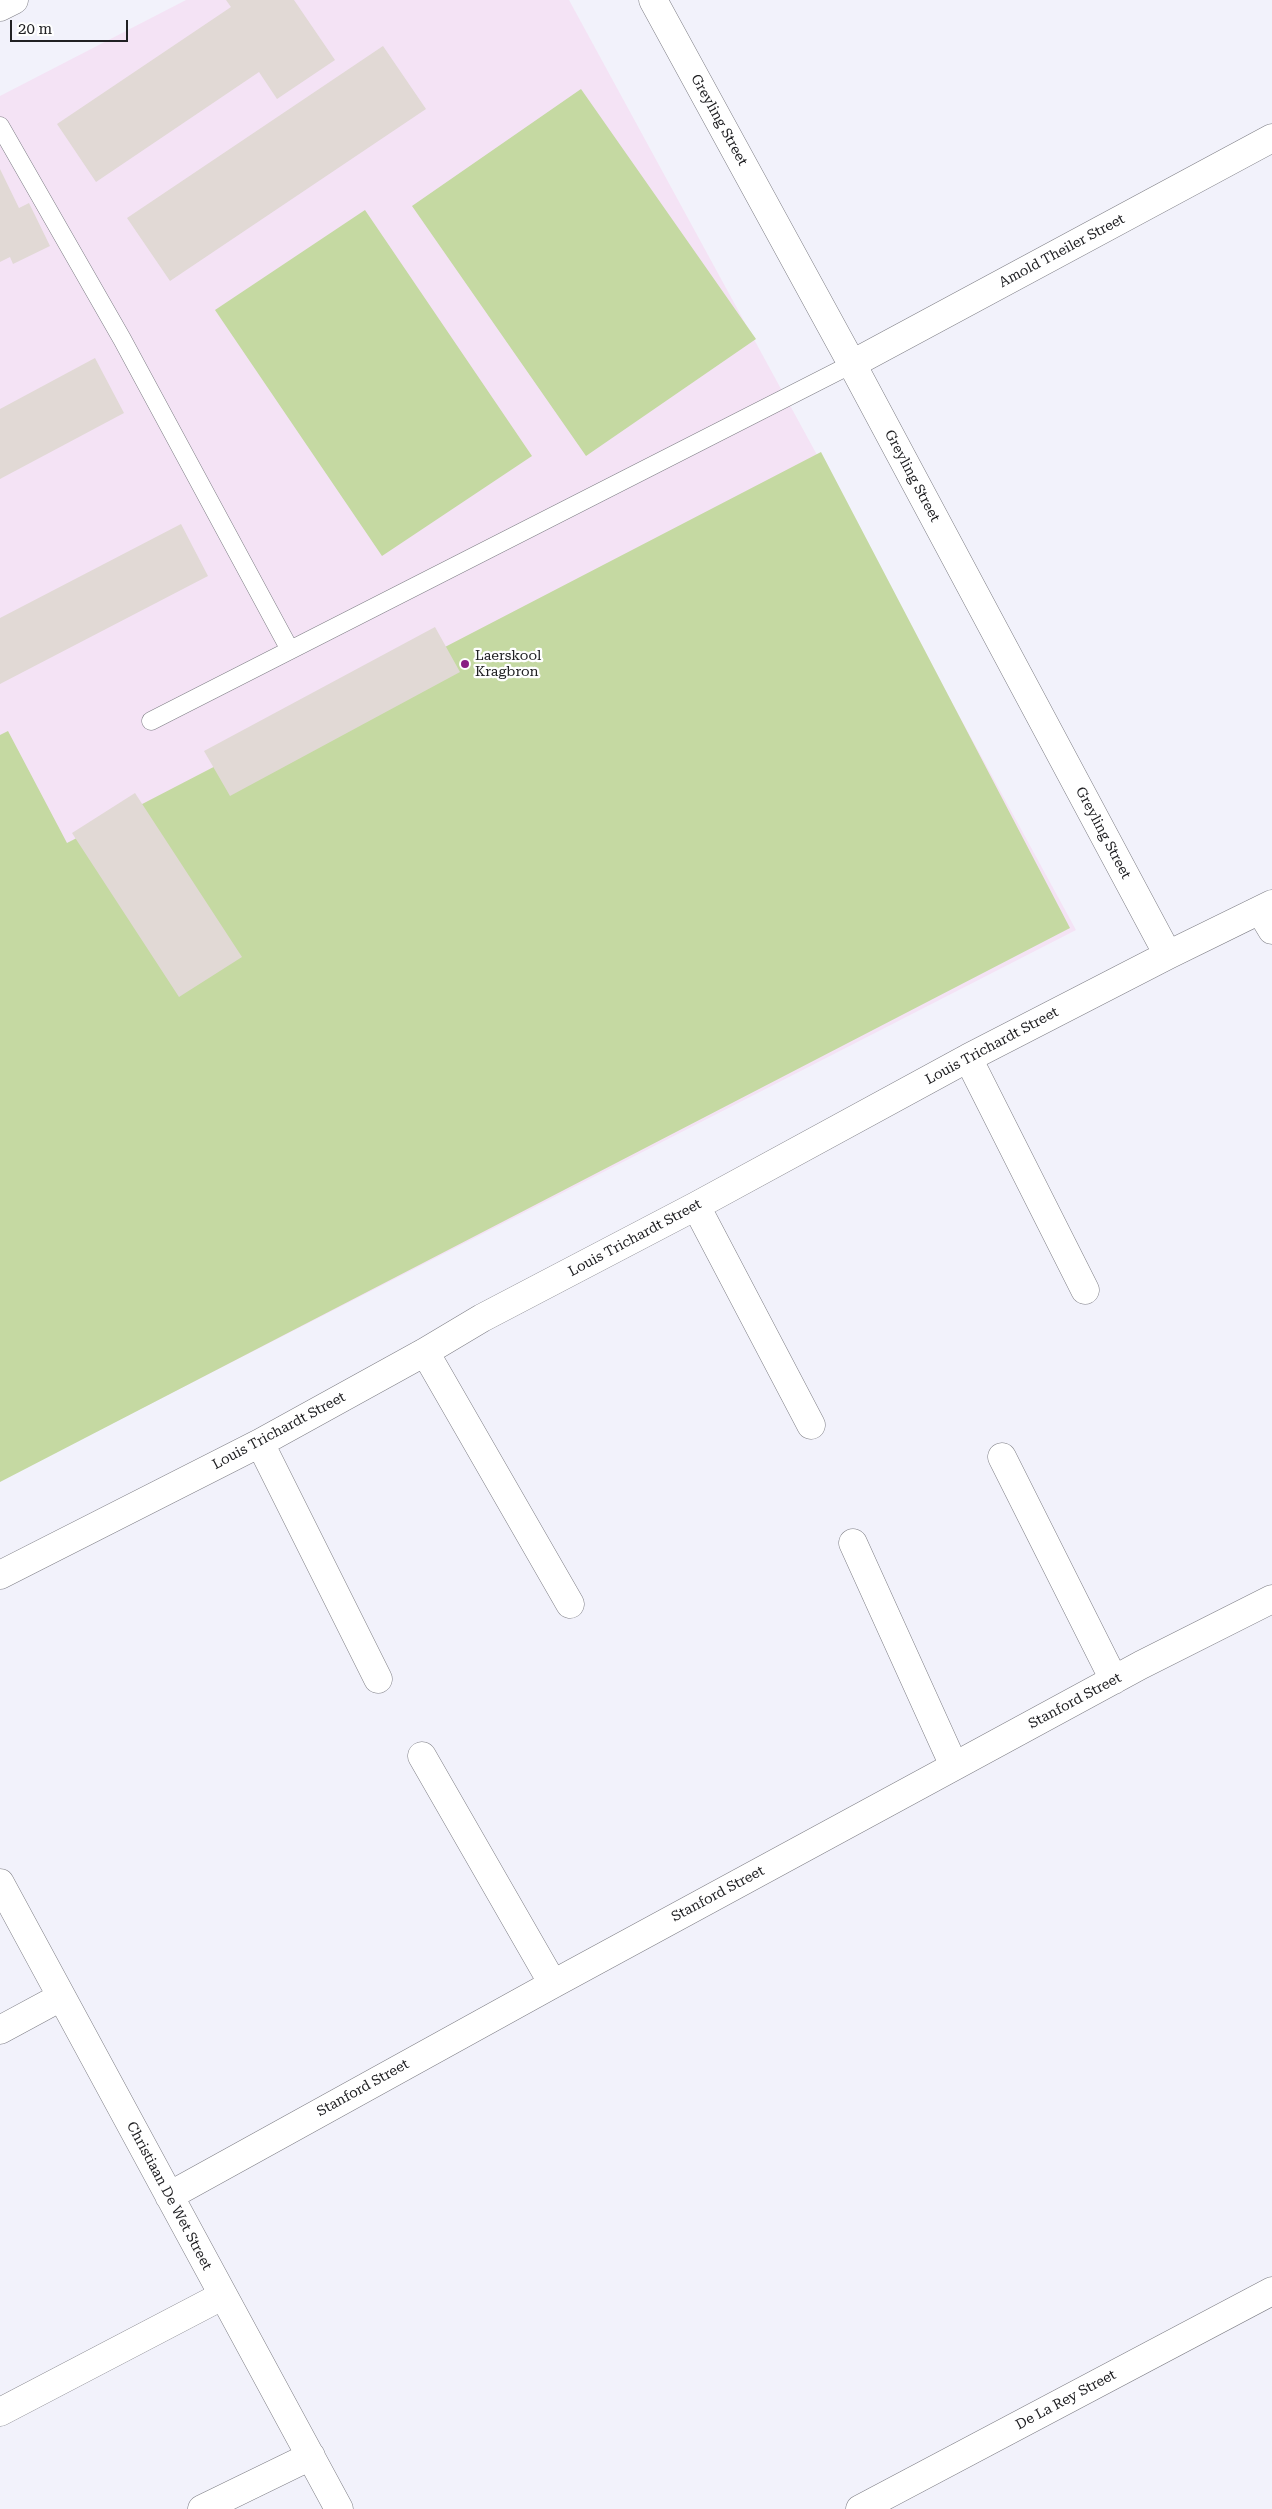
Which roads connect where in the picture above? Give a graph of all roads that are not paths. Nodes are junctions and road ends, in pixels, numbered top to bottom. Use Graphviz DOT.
graph roads {
  1 [pos="14,0"];
  2 [pos="653,0"];
  3 [pos="0,7"];
  4 [pos="0,126"];
  5 [pos="1272,138"];
  6 [pos="852,364"];
  7 [pos="290,650"];
  8 [pos="151,721"];
  9 [pos="1268,915"];
  10 [pos="1168,955"];
  11 [pos="968,1058"];
  12 [pos="696,1206"];
  13 [pos="1085,1290"];
  14 [pos="426,1352"];
  15 [pos="811,1425"];
  16 [pos="260,1443"];
  17 [pos="1002,1457"];
  18 [pos="853,1543"];
  19 [pos="0,1575"];
  20 [pos="1272,1599"];
  21 [pos="570,1604"];
  22 [pos="378,1679"];
  23 [pos="1114,1680"];
  24 [pos="422,1756"];
  25 [pos="954,1766"];
  26 [pos="0,1883"];
  27 [pos="553,1984"];
  28 [pos="61,1997"];
  29 [pos="0,2030"];
  30 [pos="169,2196"];
  31 [pos="1272,2290"];
  32 [pos="222,2296"];
  33 [pos="0,2412"];
  34 [pos="311,2456"];
  35 [pos="202,2509"];
  36 [pos="339,2509"];
  37 [pos="860,2509"];
  1 -- 3 [label="street"];
  2 -- 6 [label="street, Greyling Street"];
  4 -- 7 [label="lane"];
  5 -- 6 [label="street, Amold Theiler Street"];
  6 -- 7 [label="lane"];
  6 -- 10 [label="street, Greyling Street"];
  7 -- 8 [label="lane"];
  9 -- 10 [label="street, Louis Trichardt Street"];
  10 -- 11 [label="street, Louis Trichardt Street"];
  11 -- 12 [label="street, Louis Trichardt Street"];
  11 -- 13 [label="street"];
  12 -- 14 [label="street, Louis Trichardt Street"];
  12 -- 15 [label="street"];
  14 -- 16 [label="street, Louis Trichardt Street"];
  14 -- 21 [label="street"];
  16 -- 19 [label="street, Louis Trichardt Street"];
  16 -- 22 [label="street"];
  17 -- 23 [label="street"];
  18 -- 25 [label="street"];
  20 -- 23 [label="street, Stanford Street"];
  23 -- 25 [label="street, Stanford Street"];
  24 -- 27 [label="street"];
  25 -- 27 [label="street, Stanford Street"];
  26 -- 28 [label="street, Christiaan De Wet Street"];
  27 -- 30 [label="street, Stanford Street"];
  28 -- 29 [label="street"];
  28 -- 30 [label="street, Christiaan De Wet Street"];
  30 -- 32 [label="street, Christiaan De Wet Street"];
  31 -- 37 [label="street, De La Rey Street"];
  32 -- 33 [label="street"];
  32 -- 34 [label="street, Christiaan De Wet Street"];
  34 -- 35 [label="street"];
  34 -- 36 [label="street, Christiaan De Wet Street"];
}
